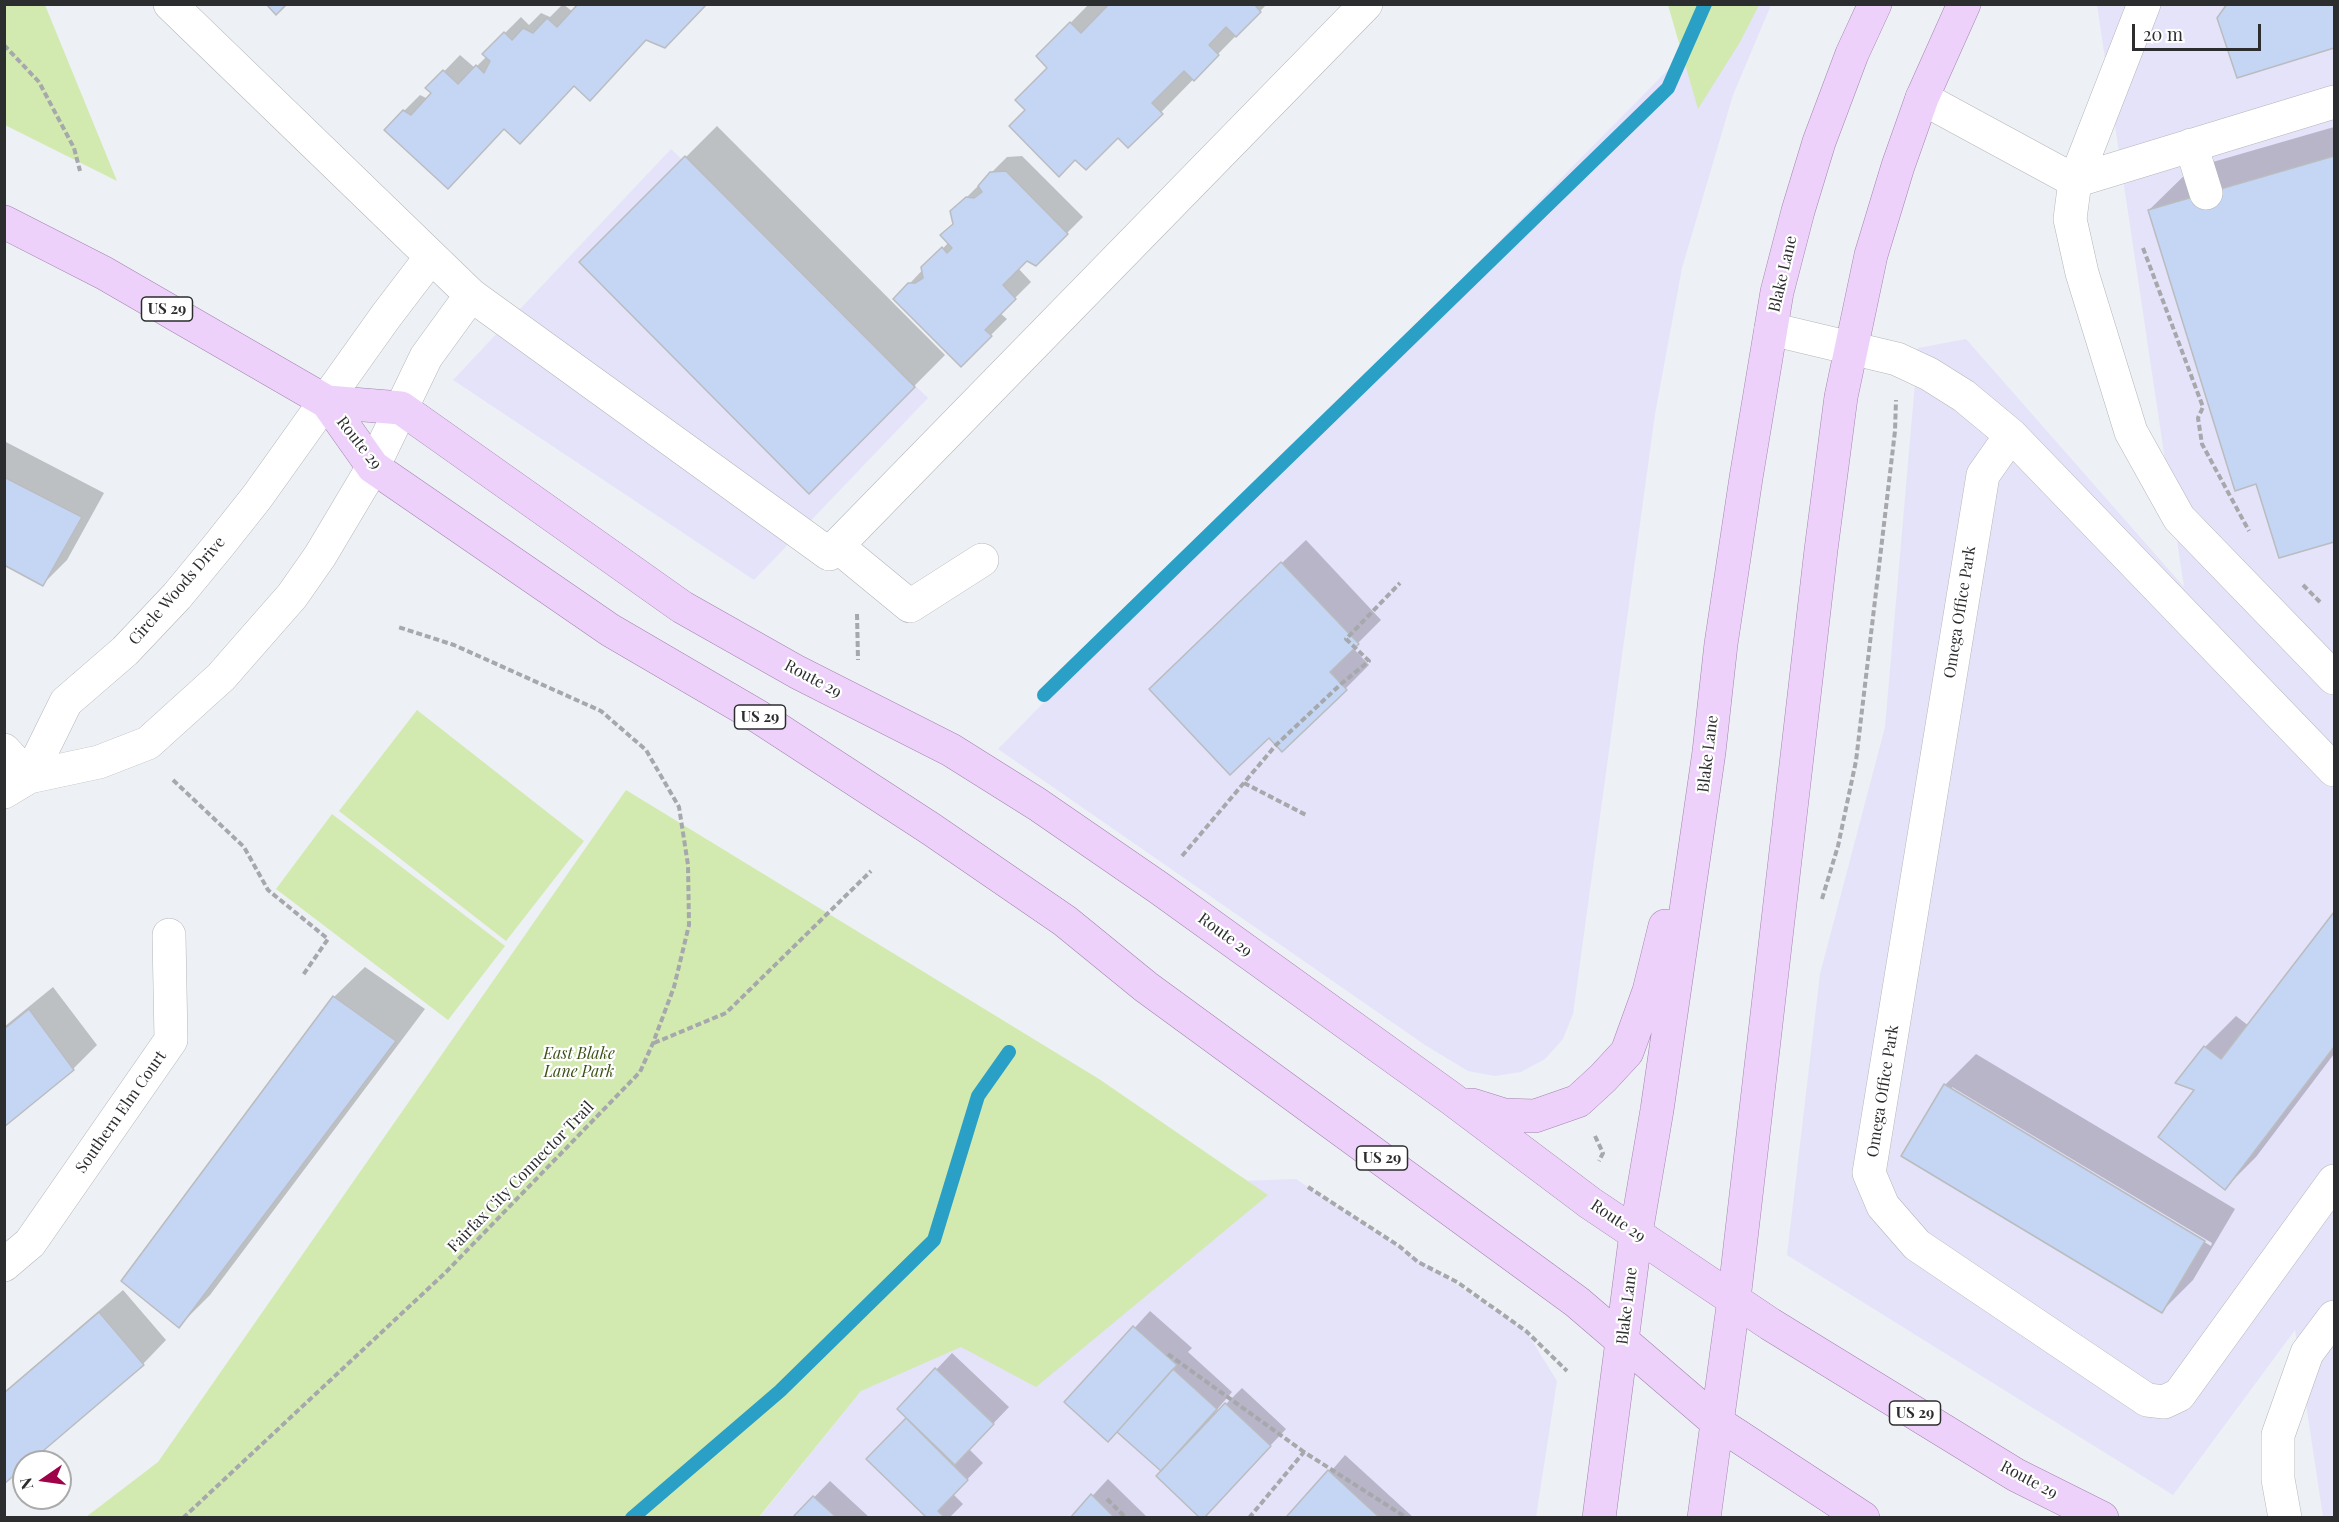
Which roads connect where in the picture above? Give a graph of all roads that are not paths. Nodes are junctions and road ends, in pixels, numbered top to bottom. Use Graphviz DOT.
graph roads {
  1 [pos="170,4"];
  2 [pos="1366,4"];
  3 [pos="1875,4"];
  4 [pos="1964,4"];
  5 [pos="2144,4"];
  6 [pos="1922,98"];
  7 [pos="2334,102"];
  8 [pos="2192,145"];
  9 [pos="2075,180"];
  10 [pos="2206,193"];
  11 [pos="4,222"];
  12 [pos="431,257"];
  13 [pos="471,295"];
  14 [pos="1771,329"];
  15 [pos="1851,349"];
  16 [pos="327,402"];
  17 [pos="401,408"];
  18 [pos="2011,435"];
  19 [pos="373,467"];
  20 [pos="837,546"];
  21 [pos="982,560"];
  22 [pos="2334,678"];
  23 [pos="4,750"];
  24 [pos="1709,752"];
  25 [pos="2334,770"];
  26 [pos="17,785"];
  27 [pos="169,935"];
  28 [pos="1452,1099"];
  29 [pos="2334,1181"];
  30 [pos="1636,1233"];
  31 [pos="4,1265"];
  32 [pos="1734,1299"];
  33 [pos="2334,1317"];
  34 [pos="1623,1341"];
  35 [pos="1718,1422"];
  36 [pos="1599,1518"];
  37 [pos="1704,1518"];
  38 [pos="1863,1518"];
  39 [pos="2102,1518"];
  40 [pos="2285,1518"];
  1 -- 12 [label="street"];
  2 -- 20 [label="street"];
  3 -- 14 [label="main road, Blake Lane"];
  4 -- 6 [label="main road"];
  5 -- 9 [label="street"];
  6 -- 9 [label="street"];
  6 -- 15 [label="main road"];
  7 -- 8 [label="street"];
  8 -- 9 [label="street"];
  8 -- 10 [label="street"];
  9 -- 22 [label="street"];
  11 -- 16 [label="main road, Route 29 / US 29"];
  12 -- 13 [label="street"];
  12 -- 16 [label="street, Circle Woods Drive"];
  13 -- 17 [label="street"];
  13 -- 20 [label="street"];
  14 -- 15 [label="street"];
  14 -- 24 [label="main road, Blake Lane"];
  15 -- 18 [label="street"];
  15 -- 32 [label="main road"];
  16 -- 17 [label="main road, Route 29 / US 29"];
  16 -- 19 [label="main road, Route 29 / US 29"];
  16 -- 26 [label="street, Circle Woods Drive"];
  17 -- 19 [label="street"];
  17 -- 28 [label="main road, Route 29 / US 29"];
  18 -- 25 [label="street"];
  18 -- 29 [label="street, Omega Office Park"];
  19 -- 26 [label="street"];
  19 -- 34 [label="main road, Route 29 / US 29"];
  20 -- 21 [label="street"];
  23 -- 26 [label="street"];
  24 -- 28 [label="main road"];
  24 -- 30 [label="main road, Blake Lane"];
  27 -- 31 [label="street, Southern Elm Court"];
  28 -- 30 [label="main road, Route 29 / US 29"];
  30 -- 32 [label="main road, Route 29 / US 29"];
  30 -- 34 [label="main road, Blake Lane"];
  32 -- 35 [label="main road"];
  32 -- 39 [label="main road, Route 29 / US 29"];
  33 -- 40 [label="street"];
  34 -- 35 [label="main road, Route 29 / US 29"];
  34 -- 36 [label="main road, Blake Lane"];
  35 -- 37 [label="main road"];
  35 -- 38 [label="main road, Route 29 / US 29"];
}
